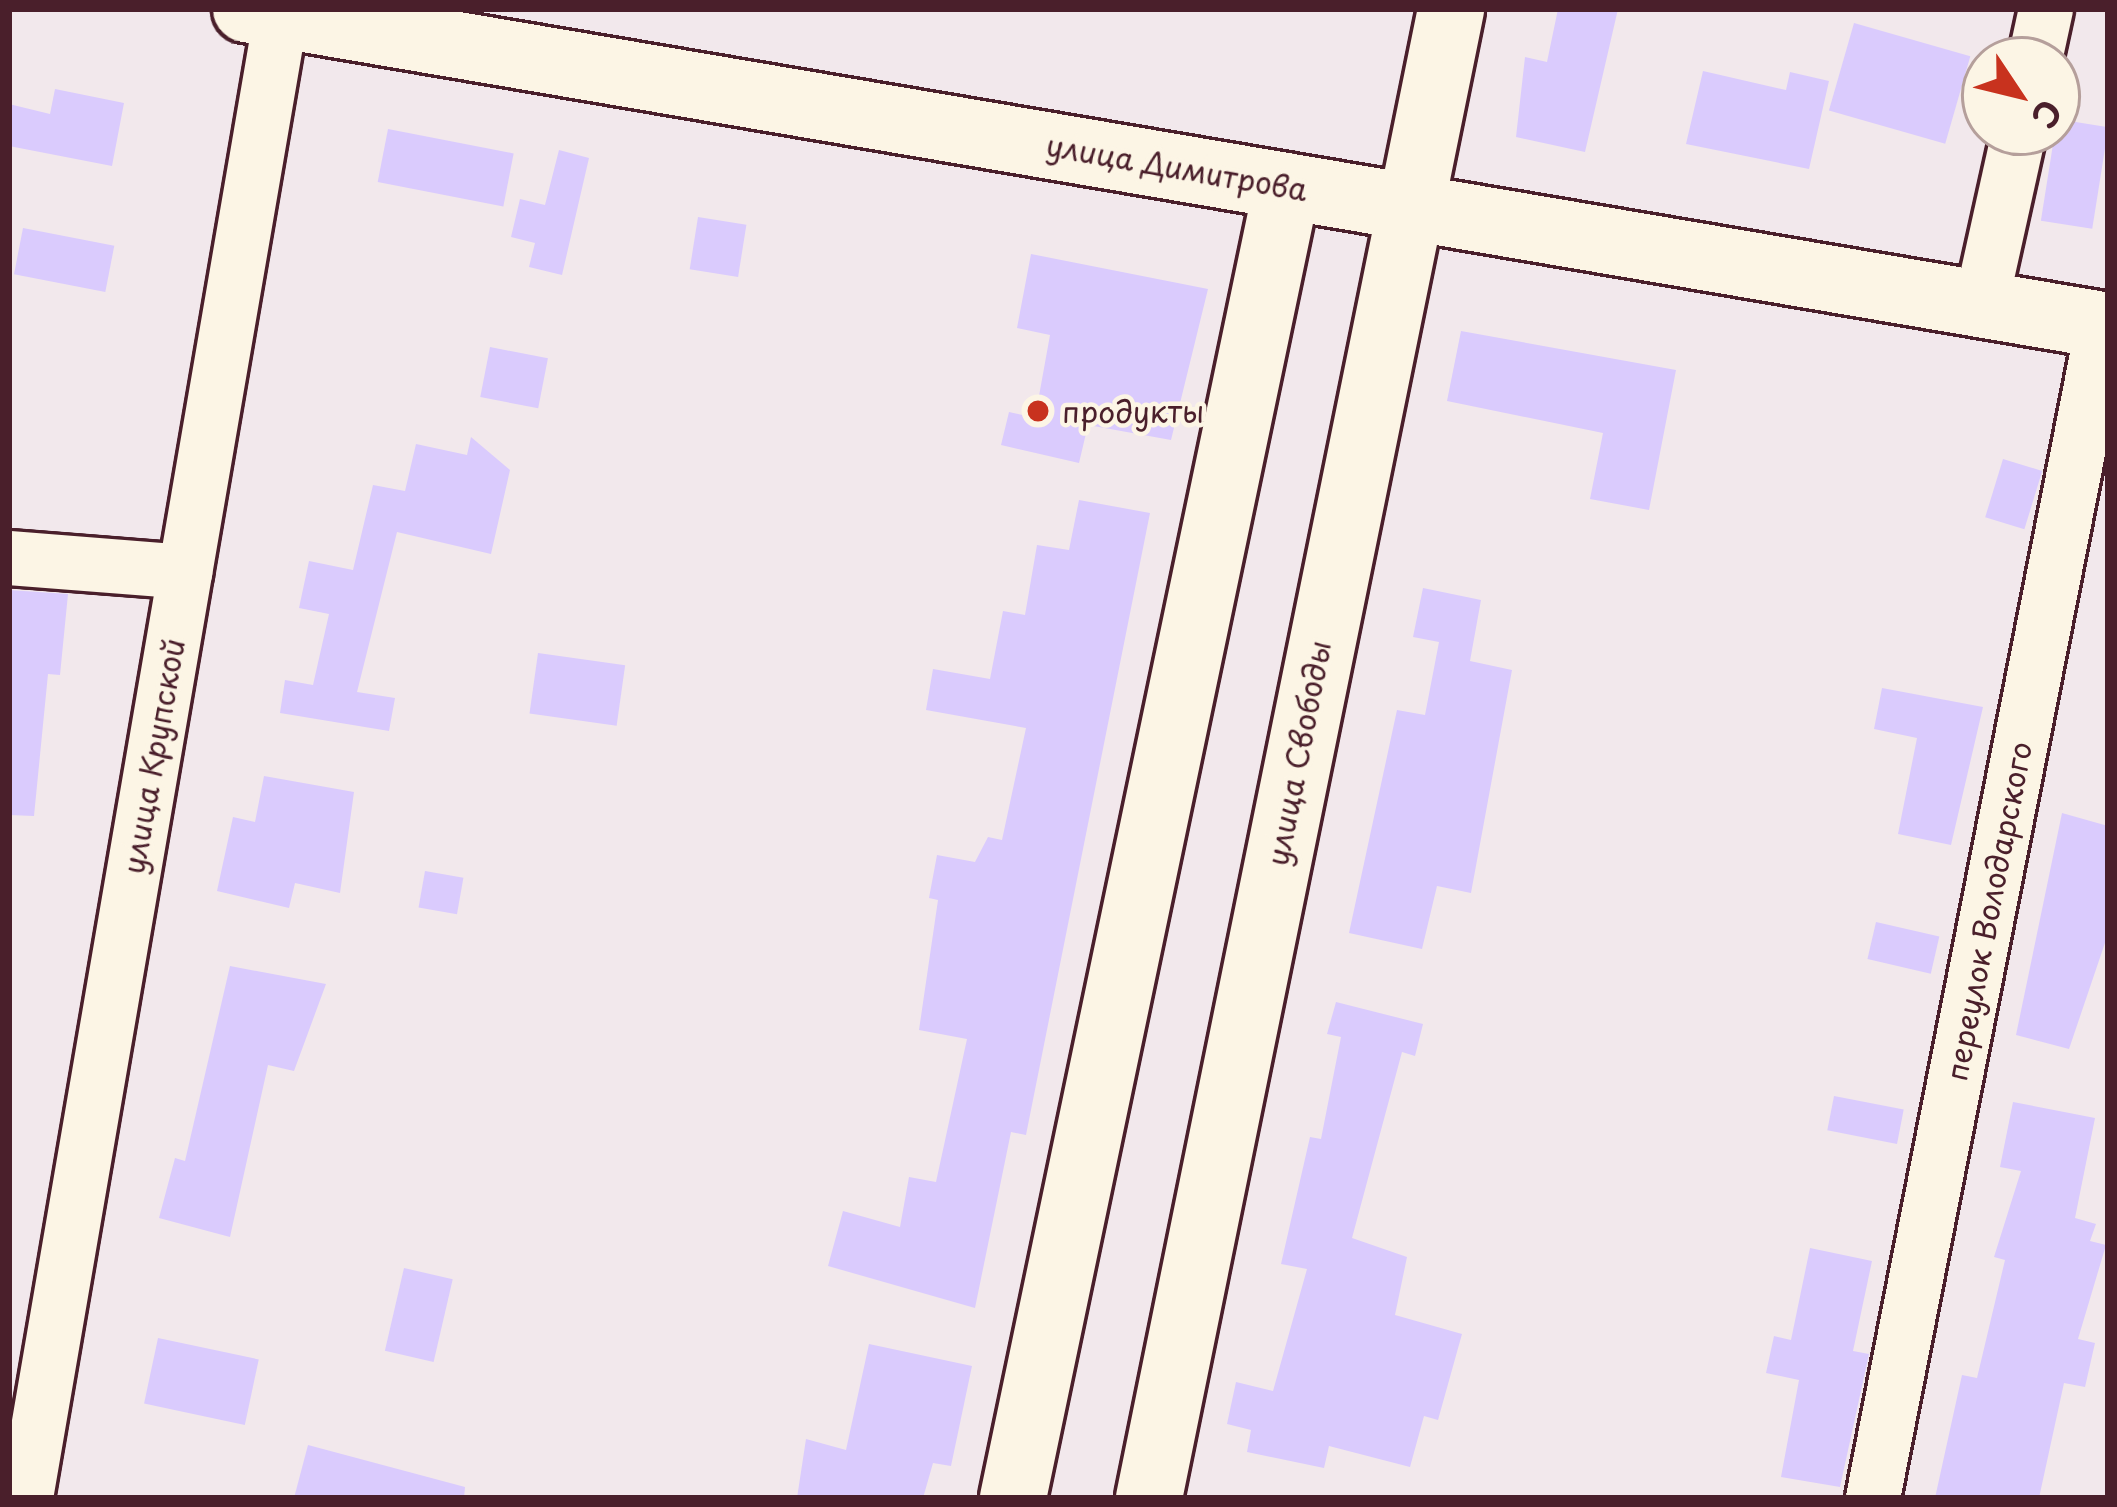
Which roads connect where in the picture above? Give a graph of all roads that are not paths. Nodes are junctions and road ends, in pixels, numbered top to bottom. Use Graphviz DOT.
graph roads {
  1 [pos="1451,9"];
  2 [pos="263,12"];
  3 [pos="393,21"];
  4 [pos="2014,156"];
  5 [pos="1286,186"];
  6 [pos="1408,207"];
  7 [pos="1981,304"];
  8 [pos="2106,325"];
  9 [pos="9,557"];
  10 [pos="185,572"];
  11 [pos="26,1405"];
  12 [pos="26,1498"];
  13 [pos="1013,1498"];
  14 [pos="1149,1498"];
  15 [pos="1873,1498"];
  1 -- 6 [label="street, улица Свободы"];
  2 -- 3 [label="street, улица Димитрова"];
  2 -- 10 [label="street, улица Крупской"];
  3 -- 5 [label="street, улица Димитрова"];
  4 -- 7 [label="street"];
  5 -- 6 [label="street, улица Димитрова"];
  5 -- 13 [label="street"];
  6 -- 7 [label="street, улица Димитрова"];
  6 -- 14 [label="street, улица Свободы"];
  7 -- 8 [label="street, улица Димитрова"];
  8 -- 15 [label="street, переулок Володарского"];
  9 -- 10 [label="street"];
  10 -- 11 [label="street, улица Крупской"];
  11 -- 12 [label="street, улица Крупской"];
}
